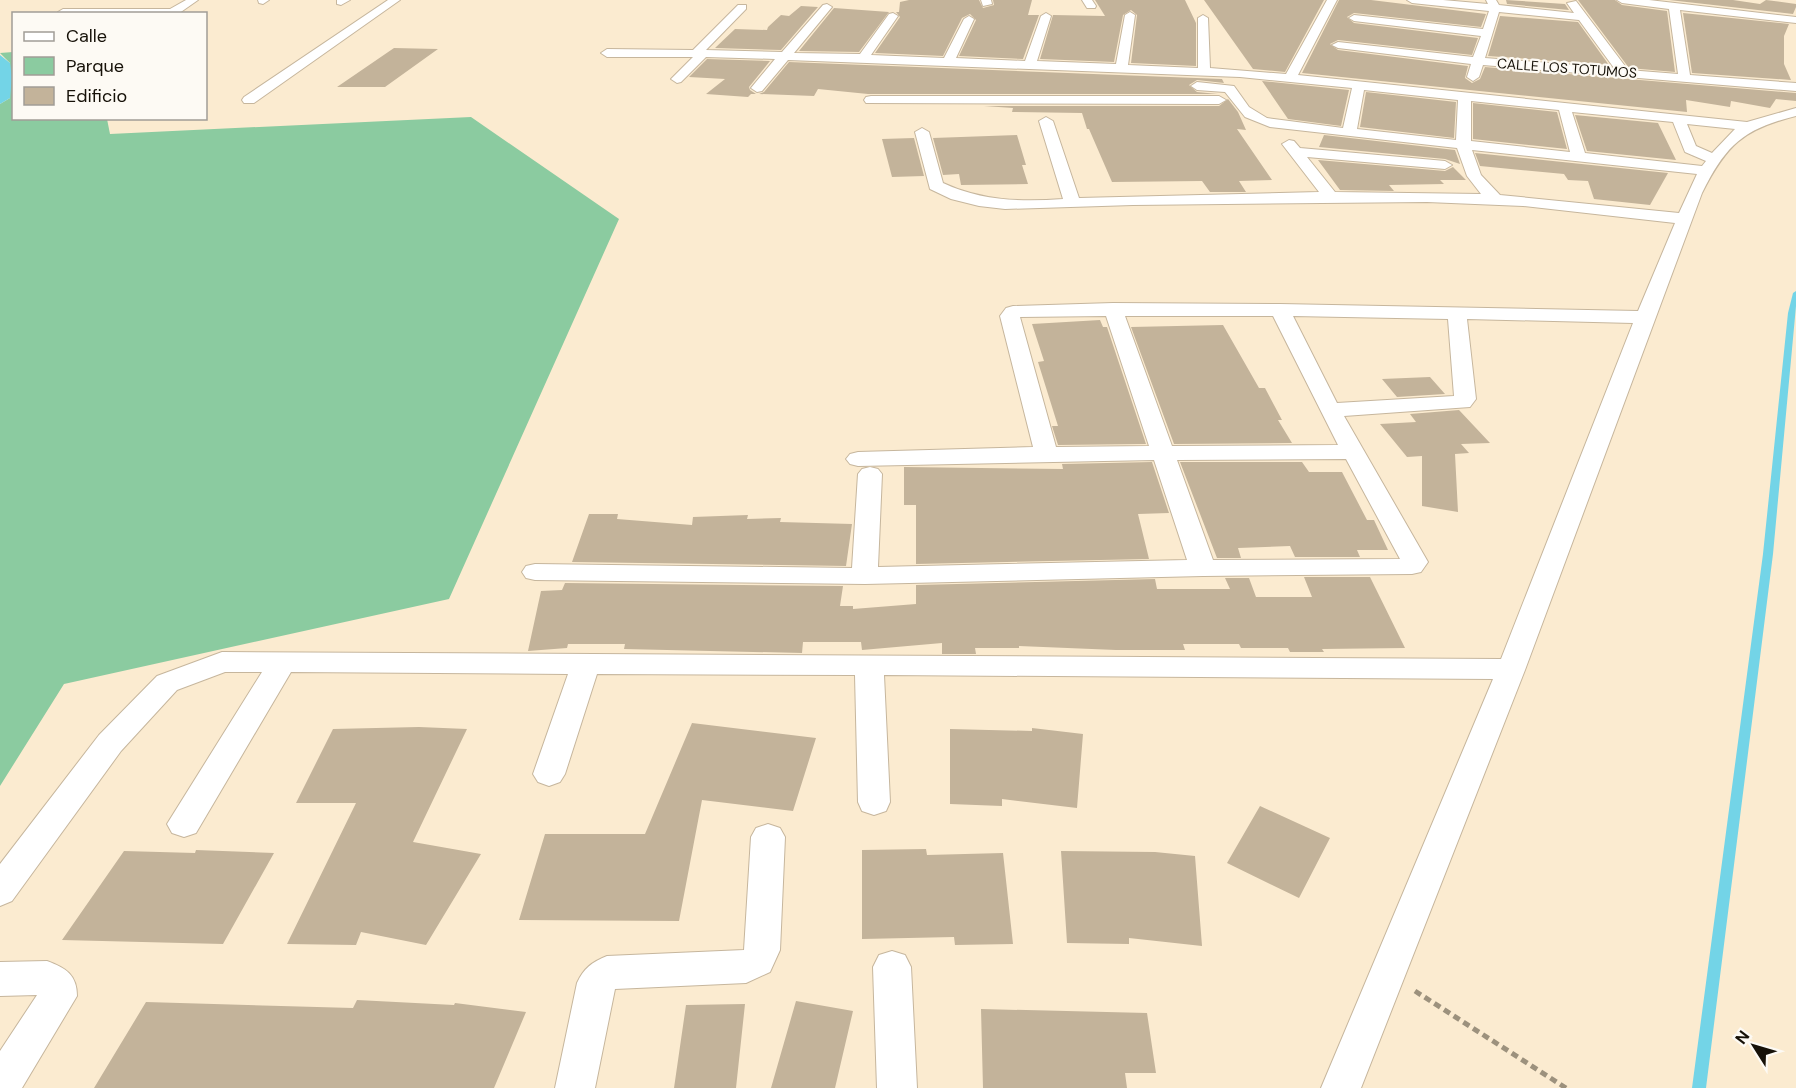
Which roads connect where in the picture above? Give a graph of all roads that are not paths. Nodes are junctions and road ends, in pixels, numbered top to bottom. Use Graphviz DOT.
graph roads {
  1 [pos="89,0"];
  2 [pos="193,0"];
  3 [pos="395,0"];
  4 [pos="1332,0"];
  5 [pos="1412,0"];
  6 [pos="1569,0"];
  7 [pos="1622,0"];
  8 [pos="1631,0"];
  9 [pos="1728,0"];
  10 [pos="1493,4"];
  11 [pos="1674,6"];
  12 [pos="742,7"];
  13 [pos="827,7"];
  14 [pos="1713,10"];
  15 [pos="63,12"];
  16 [pos="172,12"];
  17 [pos="1130,15"];
  18 [pos="893,16"];
  19 [pos="1046,16"];
  20 [pos="1582,17"];
  21 [pos="1203,18"];
  22 [pos="1354,18"];
  23 [pos="969,19"];
  24 [pos="1796,20"];
  25 [pos="1487,33"];
  26 [pos="1338,45"];
  27 [pos="607,53"];
  28 [pos="700,54"];
  29 [pos="784,56"];
  30 [pos="863,58"];
  31 [pos="1477,61"];
  32 [pos="948,62"];
  33 [pos="1030,64"];
  34 [pos="1122,67"];
  35 [pos="1204,71"];
  36 [pos="1624,73"];
  37 [pos="1684,74"];
  38 [pos="1344,75"];
  39 [pos="1290,78"];
  40 [pos="677,79"];
  41 [pos="920,83"];
  42 [pos="1359,85"];
  43 [pos="1184,86"];
  44 [pos="1796,87"];
  45 [pos="757,88"];
  46 [pos="1464,96"];
  47 [pos="249,100"];
  48 [pos="871,100"];
  49 [pos="916,100"];
  50 [pos="1236,100"];
  51 [pos="1564,106"];
  52 [pos="1678,118"];
  53 [pos="1778,119"];
  54 [pos="1046,121"];
  55 [pos="1280,125"];
  56 [pos="922,132"];
  57 [pos="1349,133"];
  58 [pos="1462,145"];
  59 [pos="1295,152"];
  60 [pos="1579,157"];
  61 [pos="1445,165"];
  62 [pos="1710,165"];
  63 [pos="1332,198"];
  64 [pos="1495,199"];
  65 [pos="1072,202"];
  66 [pos="1685,219"];
  67 [pos="1113,309"];
  68 [pos="1280,310"];
  69 [pos="1457,312"];
  70 [pos="1644,317"];
  71 [pos="1330,410"];
  72 [pos="1353,452"];
  73 [pos="1163,453"];
  74 [pos="1046,454"];
  75 [pos="1203,568"];
  76 [pos="535,572"];
  77 [pos="865,576"];
  78 [pos="283,662"];
  79 [pos="586,664"];
  80 [pos="869,666"];
  81 [pos="1511,669"];
  82 [pos="549,774"];
  83 [pos="874,802"];
  84 [pos="184,824"];
  85 [pos="768,837"];
  86 [pos="0,891"];
  87 [pos="892,967"];
  88 [pos="0,979"];
  89 [pos="0,1087"];
  90 [pos="575,1088"];
  91 [pos="897,1088"];
  92 [pos="1341,1088"];
  1 -- 15 [label="street"];
  2 -- 16 [label="street"];
  3 -- 47 [label="street"];
  4 -- 39 [label="street"];
  5 -- 10 [label="street"];
  6 -- 20 [label="street"];
  7 -- 8 [label="street"];
  8 -- 11 [label="street"];
  9 -- 14 [label="street"];
  10 -- 20 [label="street"];
  10 -- 25 [label="street"];
  11 -- 14 [label="street"];
  11 -- 37 [label="street"];
  12 -- 28 [label="street"];
  13 -- 29 [label="street"];
  14 -- 24 [label="street"];
  17 -- 34 [label="street"];
  18 -- 30 [label="street"];
  19 -- 33 [label="street"];
  20 -- 36 [label="street"];
  21 -- 35 [label="street"];
  22 -- 25 [label="street"];
  23 -- 32 [label="street"];
  25 -- 31 [label="street"];
  26 -- 31 [label="street, CALLE LOS TOTUMOS"];
  27 -- 28 [label="street"];
  28 -- 29 [label="street"];
  28 -- 40 [label="street"];
  29 -- 30 [label="street"];
  29 -- 45 [label="street"];
  30 -- 32 [label="street"];
  31 -- 36 [label="street, CALLE LOS TOTUMOS"];
  31 -- 38 [label="street"];
  32 -- 33 [label="street"];
  33 -- 34 [label="street"];
  34 -- 35 [label="street"];
  35 -- 39 [label="street"];
  36 -- 44 [label="street, CALLE LOS TOTUMOS"];
  39 -- 42 [label="street"];
  41 -- 49 [label="street"];
  42 -- 46 [label="street"];
  42 -- 57 [label="street"];
  43 -- 50 [label="street"];
  46 -- 51 [label="street"];
  46 -- 58 [label="street"];
  48 -- 49 [label="street"];
  49 -- 50 [label="street"];
  50 -- 55 [label="street"];
  51 -- 52 [label="street"];
  51 -- 60 [label="street"];
  52 -- 53 [label="street"];
  52 -- 62 [label="street"];
  53 -- 62 [label="street"];
  54 -- 65 [label="street"];
  55 -- 57 [label="street"];
  55 -- 59 [label="street"];
  56 -- 65 [label="street"];
  57 -- 58 [label="street"];
  58 -- 60 [label="street"];
  58 -- 64 [label="street"];
  59 -- 61 [label="street"];
  59 -- 63 [label="street"];
  60 -- 62 [label="street"];
  62 -- 66 [label="street"];
  63 -- 64 [label="street"];
  63 -- 65 [label="street"];
  64 -- 66 [label="street"];
  66 -- 70 [label="street"];
  67 -- 68 [label="street"];
  67 -- 73 [label="street"];
  67 -- 74 [label="street"];
  68 -- 69 [label="street"];
  68 -- 71 [label="street"];
  69 -- 70 [label="street"];
  69 -- 71 [label="street"];
  70 -- 81 [label="street"];
  71 -- 72 [label="street"];
  72 -- 73 [label="street"];
  72 -- 75 [label="street"];
  73 -- 74 [label="street"];
  73 -- 75 [label="street"];
  74 -- 77 [label="street"];
  75 -- 77 [label="street"];
  76 -- 77 [label="street"];
  78 -- 79 [label="street"];
  78 -- 84 [label="street"];
  78 -- 86 [label="street"];
  79 -- 80 [label="street"];
  79 -- 82 [label="street"];
  80 -- 81 [label="street"];
  80 -- 83 [label="street"];
  81 -- 92 [label="street"];
  85 -- 90 [label="street"];
  87 -- 91 [label="street"];
  88 -- 89 [label="street"];
}
